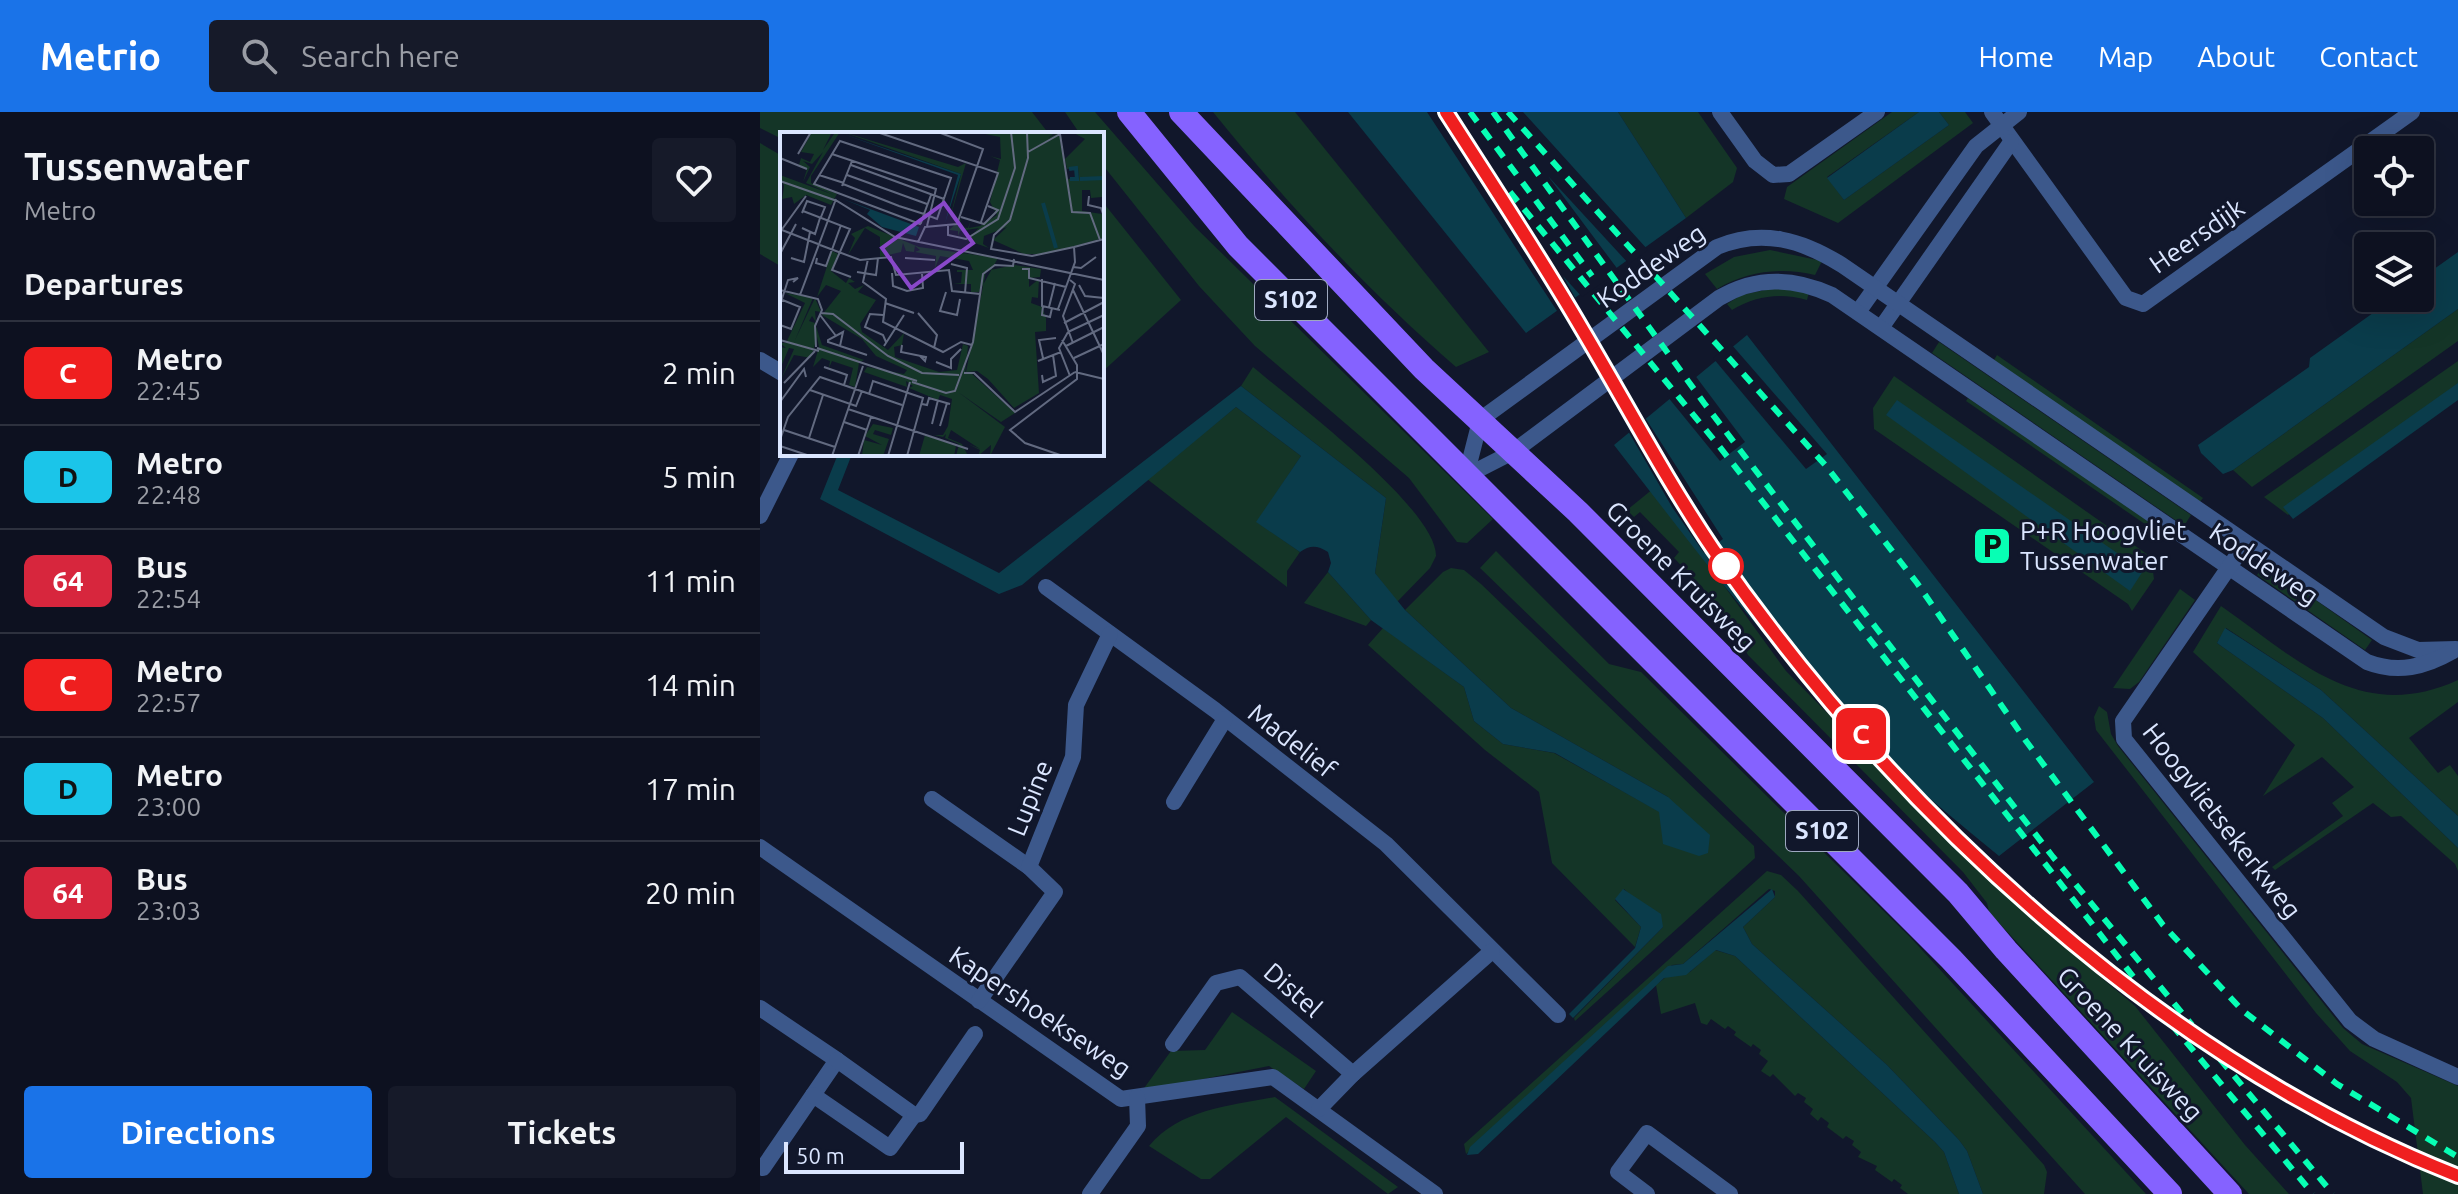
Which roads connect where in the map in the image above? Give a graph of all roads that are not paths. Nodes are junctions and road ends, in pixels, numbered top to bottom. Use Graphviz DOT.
graph roads {
  1 [pos="1129,112"];
  2 [pos="1181,112"];
  3 [pos="1720,112"];
  4 [pos="1877,112"];
  5 [pos="2019,112"];
  6 [pos="2412,112"];
  7 [pos="1996,119"];
  8 [pos="2011,142"];
  9 [pos="1875,288"];
  10 [pos="1898,304"];
  11 [pos="1858,312"];
  12 [pos="1881,328"];
  13 [pos="760,360"];
  14 [pos="780,372"];
  15 [pos="1480,421"];
  16 [pos="1513,452"];
  17 [pos="790,456"];
  18 [pos="1466,476"];
  19 [pos="760,516"];
  20 [pos="2245,544"];
  21 [pos="2228,568"];
  22 [pos="1046,587"];
  23 [pos="1110,634"];
  24 [pos="2457,649"];
  25 [pos="1225,719"];
  26 [pos="932,799"];
  27 [pos="1174,802"];
  28 [pos="763,855"];
  29 [pos="1029,867"];
  30 [pos="1492,951"];
  31 [pos="979,1001"];
  32 [pos="760,1008"];
  33 [pos="1558,1015"];
  34 [pos="975,1034"];
  35 [pos="1173,1044"];
  36 [pos="837,1060"];
  37 [pos="1353,1074"];
  38 [pos="2458,1077"];
  39 [pos="813,1095"];
  40 [pos="1137,1097"];
  41 [pos="1319,1109"];
  42 [pos="914,1115"];
  43 [pos="763,1168"];
  44 [pos="1090,1194"];
  45 [pos="1435,1194"];
  46 [pos="1647,1194"];
  47 [pos="1730,1194"];
  48 [pos="2170,1194"];
  49 [pos="2230,1194"];
  1 -- 18 [label="main road, S102"];
  2 -- 15 [label="main road, Groene Kruisweg / S102"];
  3 -- 4 [label="street"];
  5 -- 7 [label="street"];
  6 -- 8 [label="street, Heersdijk"];
  7 -- 8 [label="street"];
  7 -- 9 [label="street"];
  8 -- 10 [label="street"];
  9 -- 10 [label="street, Koddeweg"];
  9 -- 11 [label="street"];
  9 -- 15 [label="street, Koddeweg"];
  10 -- 12 [label="street"];
  10 -- 20 [label="street, Koddeweg"];
  11 -- 12 [label="street, Koddeweg"];
  11 -- 16 [label="street, Koddeweg"];
  12 -- 21 [label="street, Koddeweg"];
  13 -- 14 [label="street"];
  15 -- 16 [label="main road, Groene Kruisweg / S102"];
  15 -- 18 [label="street"];
  16 -- 18 [label="street, Koddeweg"];
  16 -- 49 [label="main road, Groene Kruisweg / S102"];
  17 -- 19 [label="street"];
  18 -- 48 [label="main road, S102"];
  20 -- 21 [label="street, Hoogvlietsekerkweg"];
  20 -- 24 [label="street, Koddeweg"];
  21 -- 24 [label="street, Koddeweg"];
  21 -- 38 [label="street, Hoogvlietsekerkweg"];
  22 -- 23 [label="street, Madelief"];
  23 -- 25 [label="street, Madelief"];
  23 -- 29 [label="street, Lupine"];
  25 -- 27 [label="street"];
  25 -- 30 [label="street, Madelief"];
  26 -- 29 [label="street"];
  28 -- 31 [label="street, Kapershoekseweg"];
  29 -- 31 [label="street, Lupine"];
  30 -- 33 [label="street, Madelief"];
  30 -- 37 [label="street"];
  31 -- 40 [label="street, Kapershoekseweg"];
  32 -- 36 [label="street"];
  34 -- 42 [label="street"];
  35 -- 37 [label="street, Distel"];
  36 -- 39 [label="street"];
  36 -- 42 [label="street"];
  37 -- 41 [label="street"];
  39 -- 42 [label="street"];
  39 -- 43 [label="street"];
  40 -- 41 [label="street, Kapershoekseweg"];
  40 -- 44 [label="street"];
  41 -- 45 [label="street, Kapershoekseweg"];
  46 -- 47 [label="street"];
}
